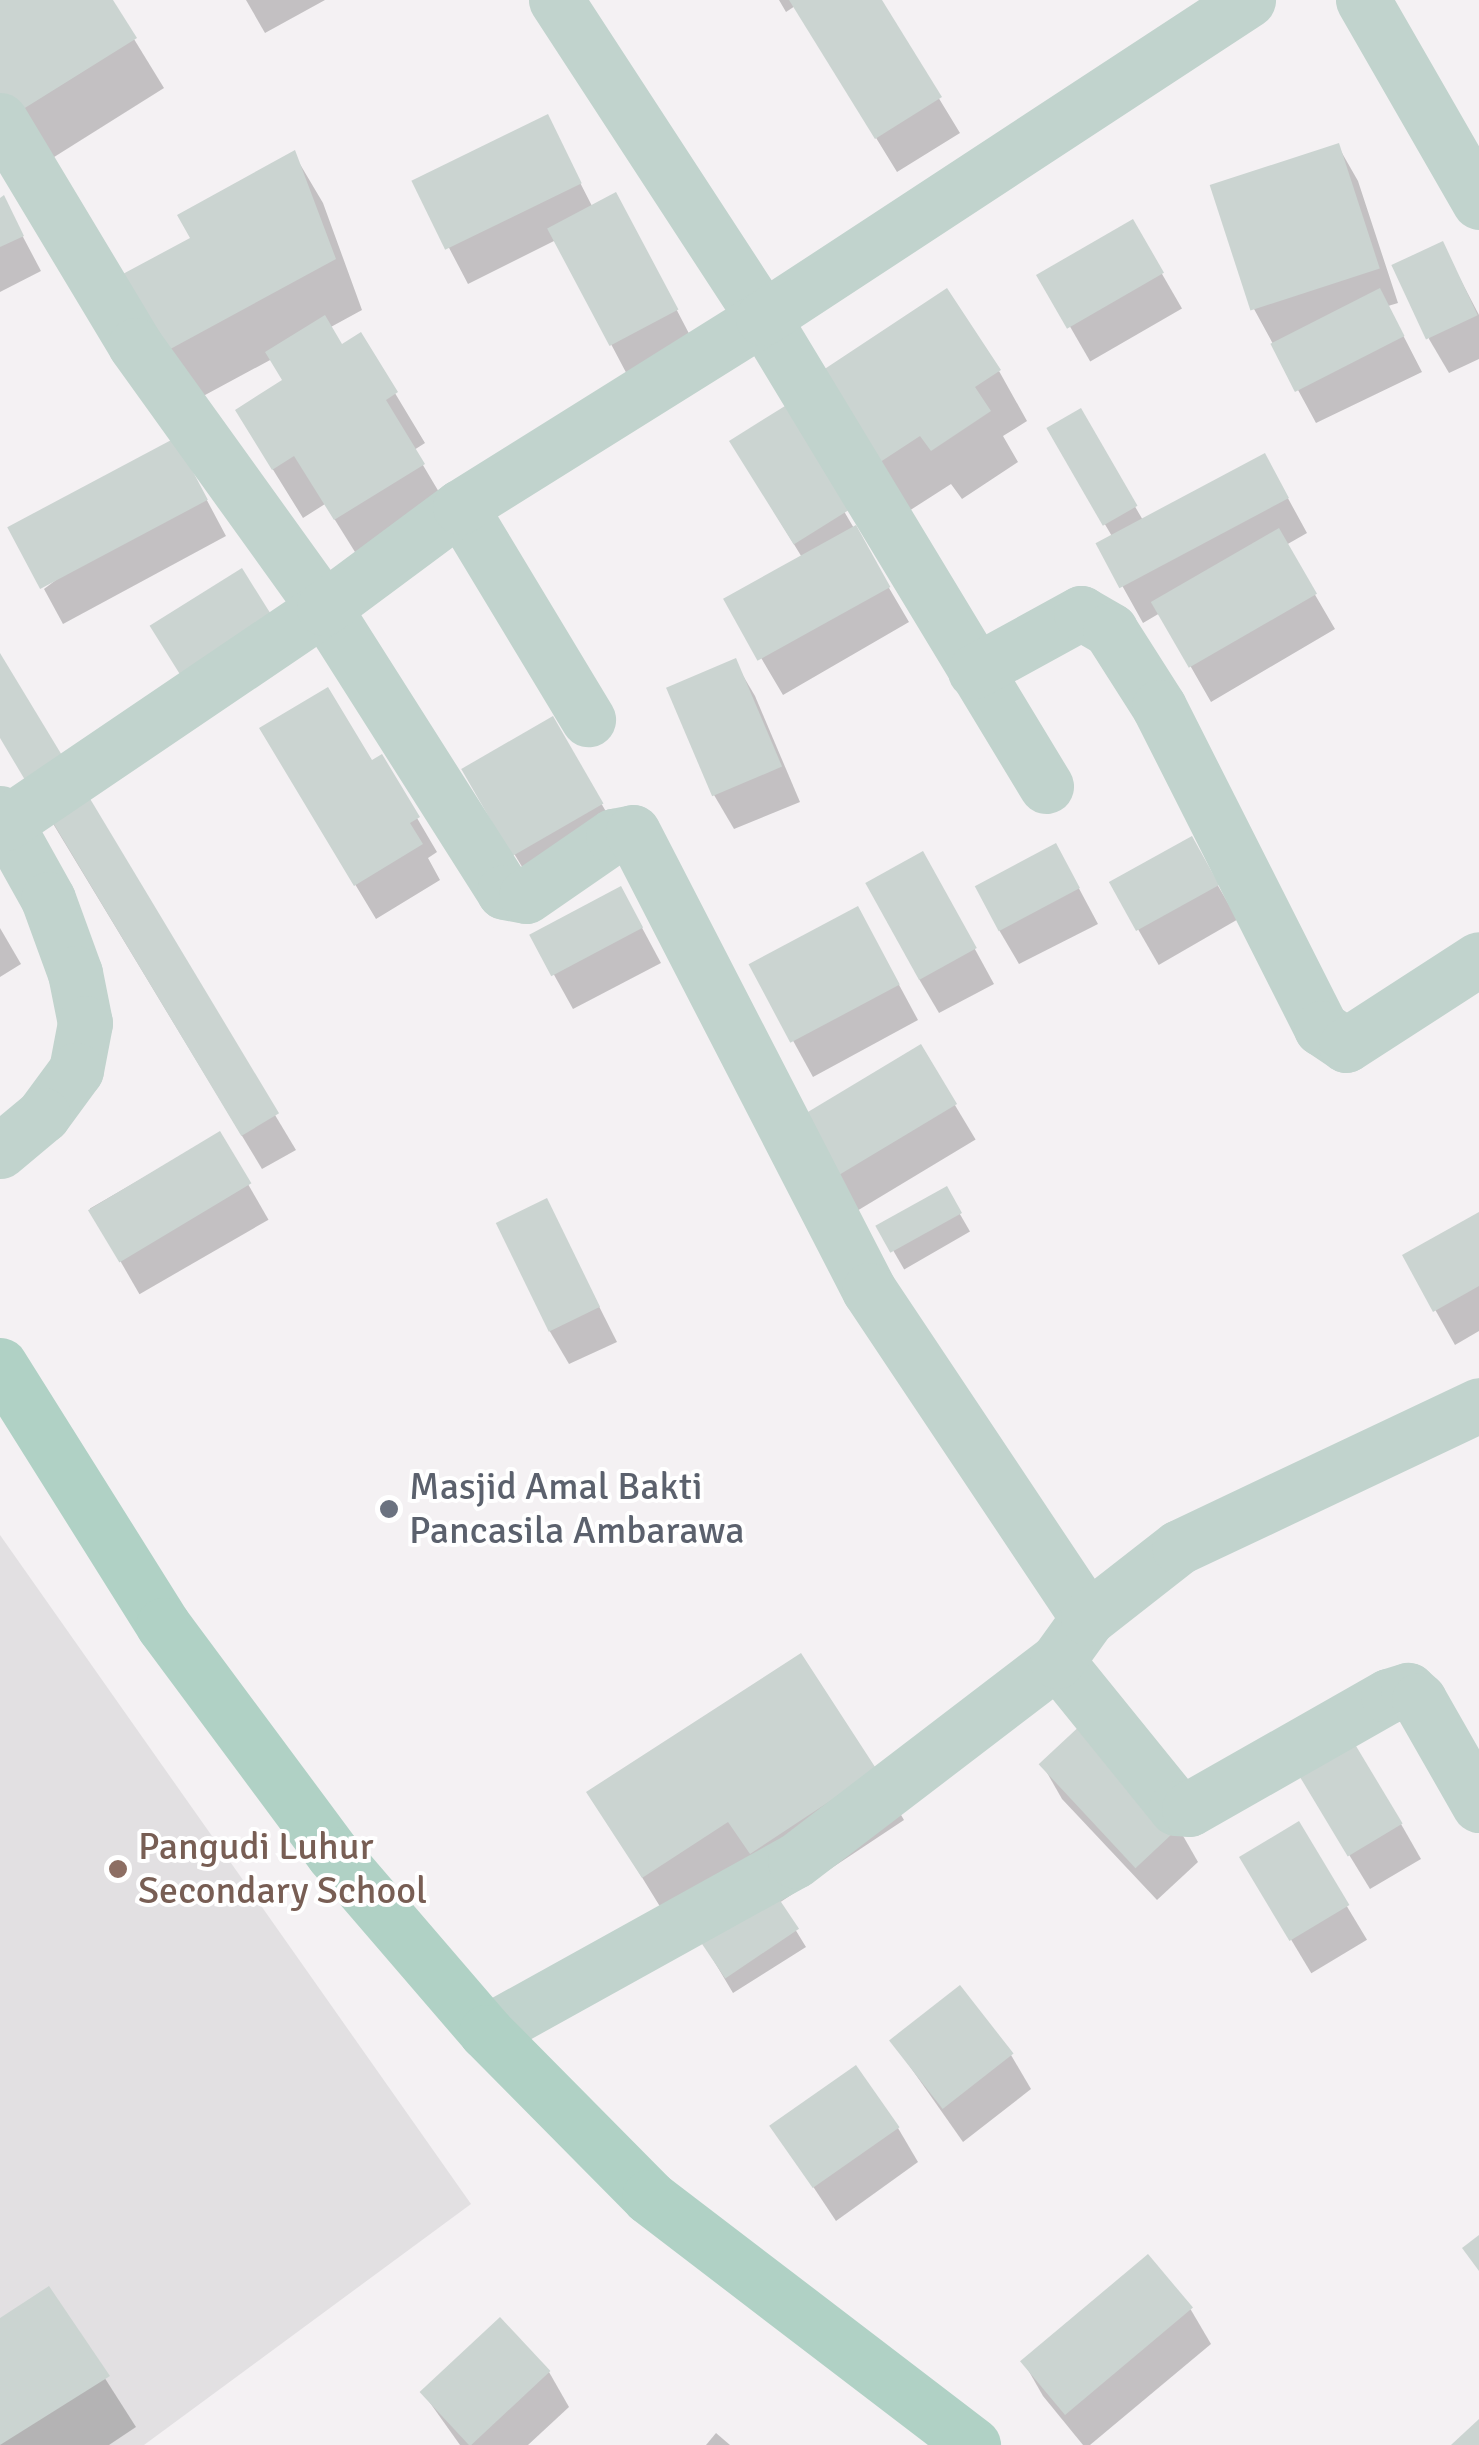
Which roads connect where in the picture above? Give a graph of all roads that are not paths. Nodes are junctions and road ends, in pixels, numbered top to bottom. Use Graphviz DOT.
graph roads {
  1 [pos="556,0"];
  2 [pos="1248,0"];
  3 [pos="1364,0"];
  4 [pos="0,120"];
  5 [pos="1479,202"];
  6 [pos="763,318"];
  7 [pos="460,507"];
  8 [pos="324,608"];
  9 [pos="975,671"];
  10 [pos="588,720"];
  11 [pos="1046,786"];
  12 [pos="3,818"];
  13 [pos="1479,959"];
  14 [pos="0,1151"];
  15 [pos="0,1366"];
  16 [pos="1479,1405"];
  17 [pos="1072,1640"];
  18 [pos="1479,1805"];
  19 [pos="486,2032"];
  20 [pos="973,2445"];
  1 -- 6 [label="street"];
  2 -- 6 [label="street"];
  3 -- 5 [label="street"];
  4 -- 8 [label="street"];
  6 -- 7 [label="street"];
  6 -- 9 [label="street"];
  7 -- 8 [label="street"];
  7 -- 10 [label="street"];
  8 -- 12 [label="street"];
  8 -- 17 [label="street"];
  9 -- 11 [label="street"];
  9 -- 13 [label="street"];
  12 -- 14 [label="street"];
  15 -- 19 [label="main road"];
  16 -- 17 [label="street"];
  17 -- 18 [label="street"];
  17 -- 19 [label="street"];
  19 -- 20 [label="main road"];
}
